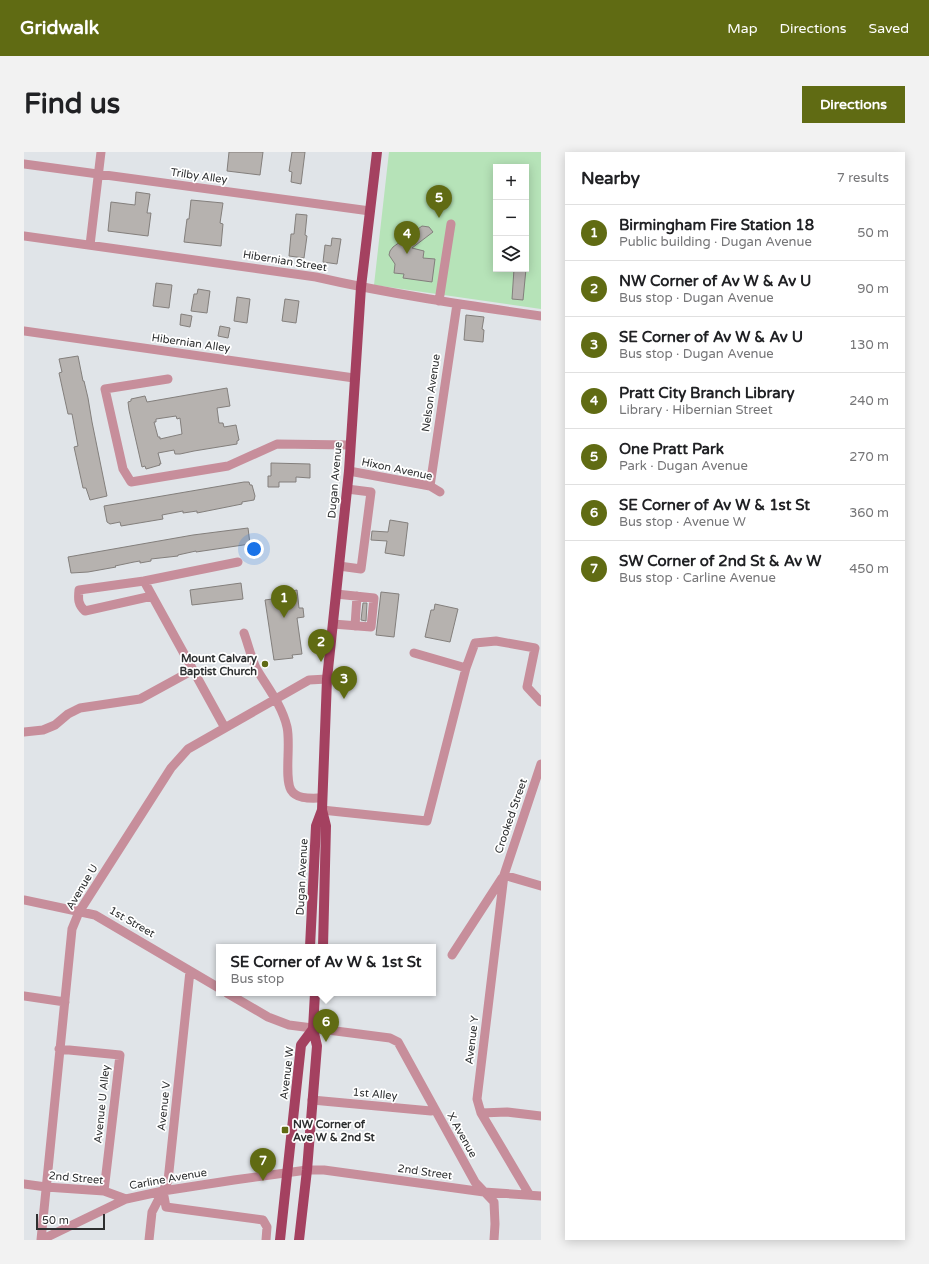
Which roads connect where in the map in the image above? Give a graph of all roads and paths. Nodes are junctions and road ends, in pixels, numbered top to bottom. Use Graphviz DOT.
graph roads {
  1 [pos="101,152"];
  2 [pos="377,152"];
  3 [pos="24,164"];
  4 [pos="98,174"];
  5 [pos="370,211"];
  6 [pos="451,224"];
  7 [pos="24,236"];
  8 [pos="90,245"];
  9 [pos="361,287"];
  10 [pos="439,301"];
  11 [pos="457,304"];
  12 [pos="541,316"];
  13 [pos="24,331"];
  14 [pos="354,378"];
  15 [pos="168,379"];
  16 [pos="350,444"];
  17 [pos="349,471"];
  18 [pos="430,486"];
  19 [pos="347,489"];
  20 [pos="440,492"];
  21 [pos="238,562"];
  22 [pos="339,566"];
  23 [pos="144,581"];
  24 [pos="336,594"];
  25 [pos="152,596"];
  26 [pos="357,596"];
  27 [pos="333,624"];
  28 [pos="355,626"];
  29 [pos="244,633"];
  30 [pos="414,653"];
  31 [pos="466,668"];
  32 [pos="193,670"];
  33 [pos="327,679"];
  34 [pos="276,699"];
  35 [pos="541,702"];
  36 [pos="225,728"];
  37 [pos="24,732"];
  38 [pos="541,764"];
  39 [pos="322,798"];
  40 [pos="322,810"];
  41 [pos="504,875"];
  42 [pos="541,886"];
  43 [pos="24,900"];
  44 [pos="79,912"];
  45 [pos="310,944"];
  46 [pos="323,944"];
  47 [pos="452,955"];
  48 [pos="190,971"];
  49 [pos="216,986"];
  50 [pos="24,996"];
  51 [pos="232,996"];
  52 [pos="314,996"];
  53 [pos="65,1002"];
  54 [pos="313,1029"];
  55 [pos="59,1049"];
  56 [pos="312,1100"];
  57 [pos="434,1108"];
  58 [pos="481,1113"];
  59 [pos="541,1116"];
  60 [pos="307,1170"];
  61 [pos="288,1173"];
  62 [pos="24,1184"];
  63 [pos="46,1187"];
  64 [pos="104,1191"];
  65 [pos="163,1191"];
  66 [pos="484,1192"];
  67 [pos="529,1194"];
  68 [pos="541,1196"];
  69 [pos="126,1199"];
  70 [pos="41,1240"];
  71 [pos="149,1240"];
  72 [pos="266,1240"];
  73 [pos="280,1240"];
  74 [pos="299,1240"];
  75 [pos="494,1240"];
  1 -- 4 [label="street"];
  2 -- 5 [label="main road, Dugan Avenue"];
  3 -- 4 [label="street, Trilby Alley"];
  4 -- 5 [label="street, Trilby Alley"];
  4 -- 8 [label="street"];
  5 -- 9 [label="main road, Dugan Avenue"];
  6 -- 10 [label="street"];
  7 -- 8 [label="street, Hibernian Street"];
  8 -- 9 [label="street, Hibernian Street"];
  9 -- 10 [label="street, Hibernian Street"];
  9 -- 14 [label="main road, Dugan Avenue"];
  10 -- 11 [label="street, Hibernian Street"];
  11 -- 12 [label="street, Hibernian Street"];
  11 -- 18 [label="street, Nelson Avenue"];
  13 -- 14 [label="street, Hibernian Alley"];
  14 -- 16 [label="main road, Dugan Avenue"];
  15 -- 16 [label="street"];
  16 -- 17 [label="main road, Dugan Avenue"];
  17 -- 18 [label="street, Hixon Avenue"];
  17 -- 19 [label="main road, Dugan Avenue"];
  18 -- 20 [label="street, Hixon Avenue"];
  19 -- 22 [label="main road, Dugan Avenue"];
  19 -- 22 [label="street"];
  21 -- 23 [label="street"];
  22 -- 24 [label="main road, Dugan Avenue"];
  23 -- 25 [label="street"];
  23 -- 25 [label="street"];
  24 -- 26 [label="street"];
  24 -- 27 [label="main road, Dugan Avenue"];
  25 -- 32 [label="street"];
  26 -- 28 [label="street"];
  26 -- 28 [label="street"];
  27 -- 28 [label="street"];
  27 -- 33 [label="main road, Dugan Avenue"];
  29 -- 34 [label="street"];
  30 -- 31 [label="street"];
  31 -- 35 [label="street"];
  31 -- 40 [label="street"];
  32 -- 36 [label="street"];
  32 -- 37 [label="street"];
  33 -- 34 [label="street, Avenue U"];
  33 -- 39 [label="main road, Dugan Avenue"];
  34 -- 36 [label="street, Avenue U"];
  34 -- 39 [label="street"];
  36 -- 44 [label="street, Avenue U"];
  38 -- 41 [label="street, Crooked Street"];
  39 -- 40 [label="main road, Dugan Avenue"];
  40 -- 45 [label="main road, Dugan Avenue"];
  40 -- 46 [label="main road, Dugan Avenue"];
  41 -- 42 [label="street"];
  41 -- 47 [label="street"];
  41 -- 58 [label="street, Avenue Y"];
  43 -- 44 [label="street, 1st Street"];
  44 -- 48 [label="street, 1st Street"];
  44 -- 53 [label="street, Avenue U"];
  48 -- 49 [label="street, 1st Street"];
  48 -- 65 [label="street, Avenue V"];
  50 -- 53 [label="street"];
  51 -- 54 [label="street"];
  52 -- 54 [label="main road"];
  53 -- 55 [label="street, Avenue U"];
  54 -- 56 [label="main road"];
  54 -- 57 [label="street, X Avenue"];
  54 -- 61 [label="main road, Avenue W"];
  55 -- 63 [label="street, Avenue U"];
  55 -- 64 [label="street, Avenue U Alley"];
  56 -- 57 [label="street, 1st Alley"];
  56 -- 60 [label="main road"];
  57 -- 66 [label="street, X Avenue"];
  58 -- 59 [label="street"];
  58 -- 67 [label="street, Avenue Y"];
  60 -- 61 [label="street, Carline Avenue"];
  60 -- 66 [label="street, 2nd Street"];
  60 -- 74 [label="main road"];
  61 -- 65 [label="street, Carline Avenue"];
  61 -- 73 [label="main road, Avenue W"];
  62 -- 63 [label="street, 2nd Street"];
  63 -- 64 [label="street, 2nd Street"];
  63 -- 70 [label="street, Avenue U"];
  64 -- 69 [label="street, 2nd Street"];
  65 -- 69 [label="street, Carline Avenue"];
  65 -- 71 [label="street, Avenue V"];
  65 -- 72 [label="street"];
  66 -- 67 [label="street, 2nd Street"];
  66 -- 75 [label="street"];
  67 -- 68 [label="street, 2nd Street"];
  69 -- 70 [label="street, Carline Avenue"];
}
